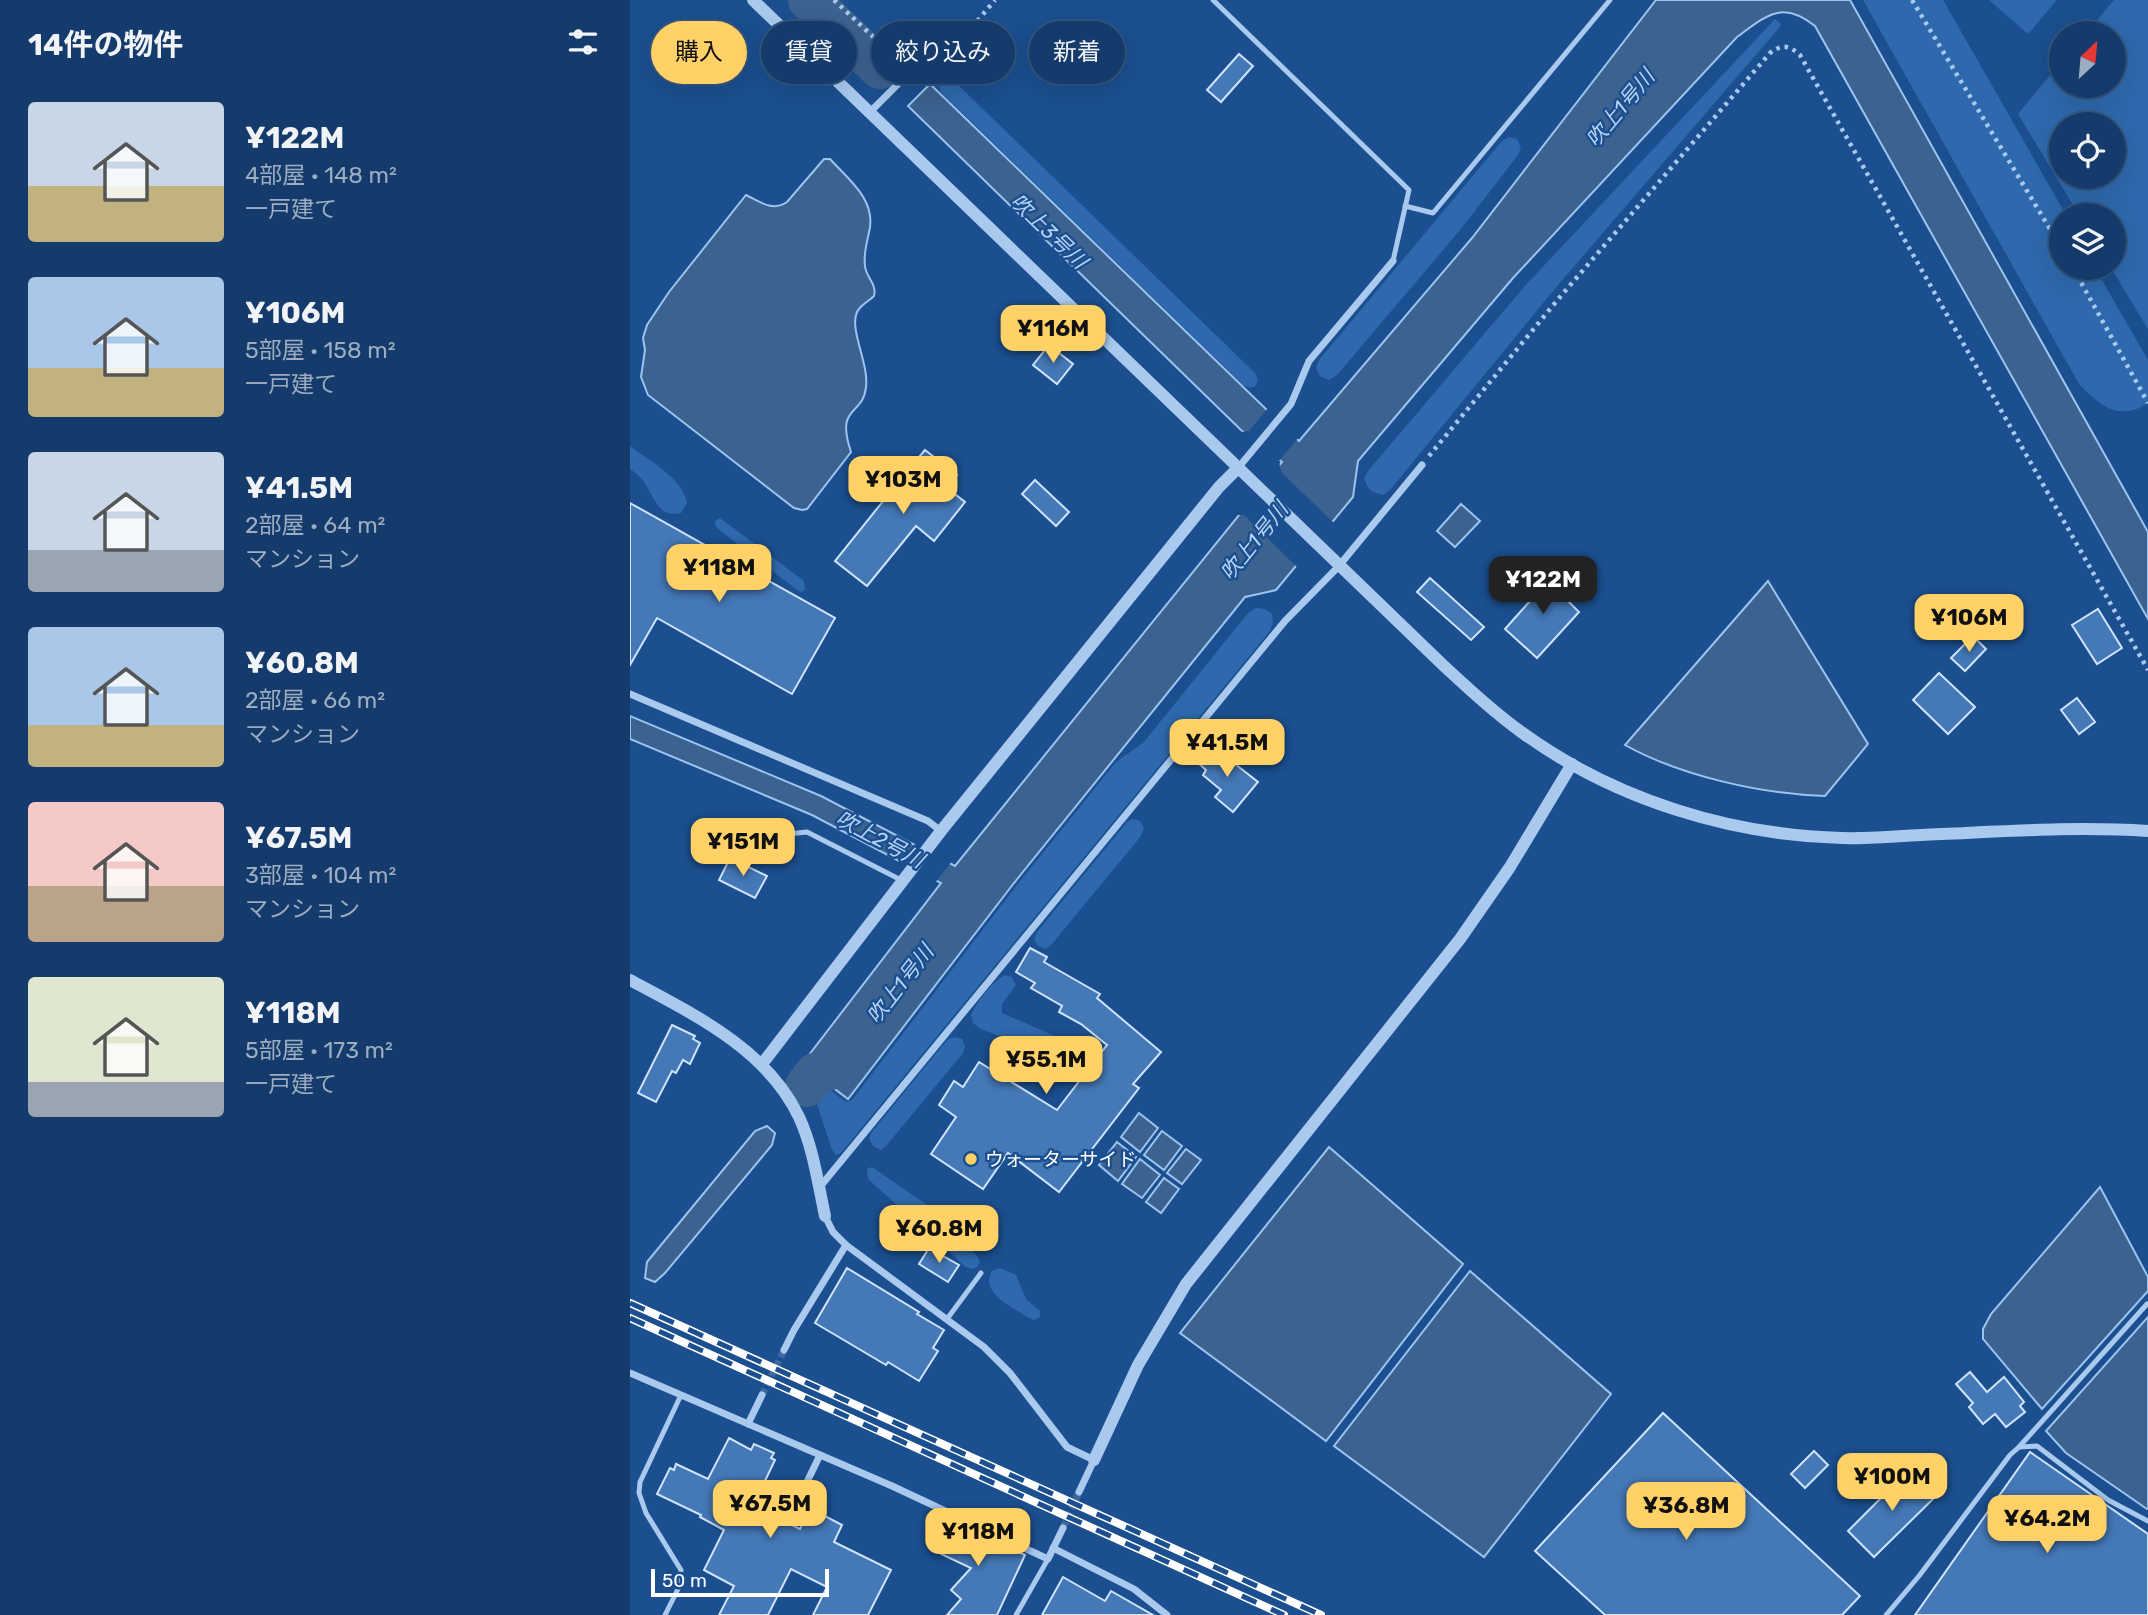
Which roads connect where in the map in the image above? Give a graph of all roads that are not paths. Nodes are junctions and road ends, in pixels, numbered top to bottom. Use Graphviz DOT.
graph roads {
  1 [pos="754,0"];
  2 [pos="1213,0"];
  3 [pos="1610,0"];
  4 [pos="898,84"];
  5 [pos="870,112"];
  6 [pos="1405,206"];
  7 [pos="1393,261"];
  8 [pos="1422,464"];
  9 [pos="1237,469"];
  10 [pos="1338,567"];
  11 [pos="630,694"];
  12 [pos="1572,764"];
  13 [pos="941,831"];
  14 [pos="2148,831"];
  15 [pos="772,844"];
  16 [pos="905,878"];
  17 [pos="630,980"];
  18 [pos="762,1064"];
  19 [pos="819,1188"];
  20 [pos="825,1216"];
  21 [pos="846,1245"];
  22 [pos="981,1273"];
  23 [pos="2147,1304"];
  24 [pos="947,1319"];
  25 [pos="784,1350"];
  26 [pos="630,1373"];
  27 [pos="681,1395"];
  28 [pos="762,1395"];
  29 [pos="748,1424"];
  30 [pos="2019,1447"];
  31 [pos="820,1455"];
  32 [pos="1094,1460"];
  33 [pos="1079,1492"];
  34 [pos="791,1515"];
  35 [pos="2148,1521"];
  36 [pos="1063,1528"];
  37 [pos="1054,1548"];
  38 [pos="1048,1559"];
  39 [pos="665,1615"];
  40 [pos="1016,1615"];
  41 [pos="1167,1615"];
  42 [pos="1886,1615"];
  1 -- 5 [label="street"];
  2 -- 6 [label="lane"];
  3 -- 6 [label="lane"];
  4 -- 5 [label="street"];
  5 -- 9 [label="street"];
  6 -- 7 [label="lane"];
  7 -- 9 [label="street"];
  8 -- 10 [label="street"];
  9 -- 10 [label="street"];
  9 -- 13 [label="street"];
  10 -- 12 [label="street"];
  10 -- 19 [label="street"];
  11 -- 13 [label="street"];
  12 -- 14 [label="street"];
  12 -- 32 [label="street"];
  13 -- 16 [label="street"];
  15 -- 16 [label="lane"];
  16 -- 18 [label="street"];
  17 -- 18 [label="street"];
  18 -- 19 [label="street"];
  19 -- 20 [label="street"];
  20 -- 21 [label="street"];
  21 -- 24 [label="street"];
  21 -- 25 [label="street"];
  22 -- 24 [label="lane"];
  23 -- 30 [label="lane"];
  24 -- 32 [label="street"];
  26 -- 27 [label="street"];
  27 -- 29 [label="street"];
  27 -- 39 [label="lane"];
  28 -- 29 [label="street"];
  29 -- 31 [label="street"];
  30 -- 35 [label="lane"];
  30 -- 42 [label="lane"];
  31 -- 34 [label="street"];
  31 -- 38 [label="street"];
  32 -- 33 [label="street"];
  36 -- 37 [label="street"];
  37 -- 38 [label="street"];
  37 -- 41 [label="street"];
  38 -- 40 [label="lane"];
}
